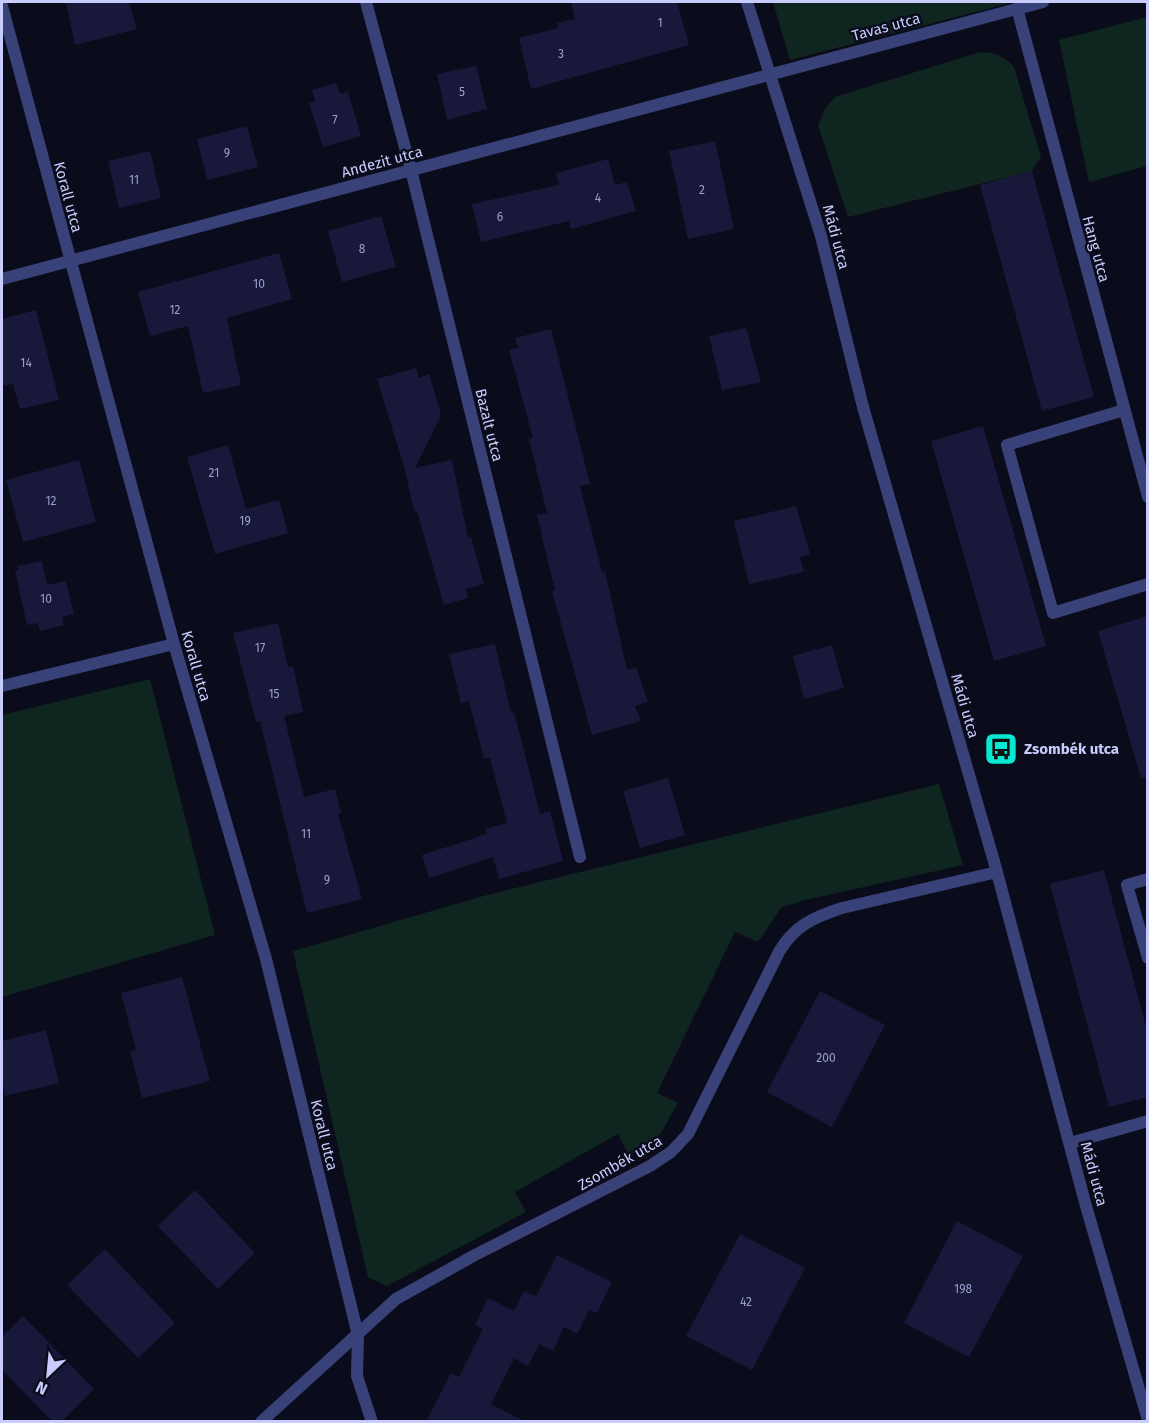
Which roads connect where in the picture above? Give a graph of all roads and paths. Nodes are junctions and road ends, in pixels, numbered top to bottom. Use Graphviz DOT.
graph roads {
  1 [pos="366,2"];
  2 [pos="747,2"];
  3 [pos="1043,2"];
  4 [pos="2,6"];
  5 [pos="1017,9"];
  6 [pos="771,73"];
  7 [pos="411,170"];
  8 [pos="70,261"];
  9 [pos="2,279"];
  10 [pos="1124,410"];
  11 [pos="1148,496"];
  12 [pos="1148,584"];
  13 [pos="174,644"];
  14 [pos="2,686"];
  15 [pos="580,857"];
  16 [pos="997,872"];
  17 [pos="1148,879"];
  18 [pos="1148,958"];
  19 [pos="1148,1121"];
  20 [pos="1070,1143"];
  21 [pos="358,1335"];
  22 [pos="1148,1420"];
  23 [pos="261,1422"];
  24 [pos="372,1422"];
  1 -- 7 [label="street, Bazalt utca"];
  2 -- 6 [label="street, Mádi utca"];
  3 -- 5 [label="street, Tavas utca"];
  4 -- 8 [label="street, Korall utca"];
  5 -- 6 [label="street, Tavas utca"];
  5 -- 10 [label="street, Hang utca"];
  6 -- 7 [label="street, Andezit utca"];
  6 -- 16 [label="street, Mádi utca"];
  7 -- 8 [label="street, Andezit utca"];
  7 -- 15 [label="street, Bazalt utca"];
  8 -- 9 [label="street, Andezit utca"];
  8 -- 13 [label="street, Korall utca"];
  10 -- 11 [label="street, Hang utca"];
  10 -- 12 [label="street"];
  13 -- 14 [label="street"];
  13 -- 21 [label="street, Korall utca"];
  16 -- 20 [label="street, Mádi utca"];
  16 -- 21 [label="street, Zsombék utca"];
  17 -- 18 [label="street"];
  19 -- 20 [label="street"];
  20 -- 22 [label="street, Mádi utca"];
  21 -- 23 [label="street, Zsombék utca"];
  21 -- 24 [label="street, Korall utca"];
}
